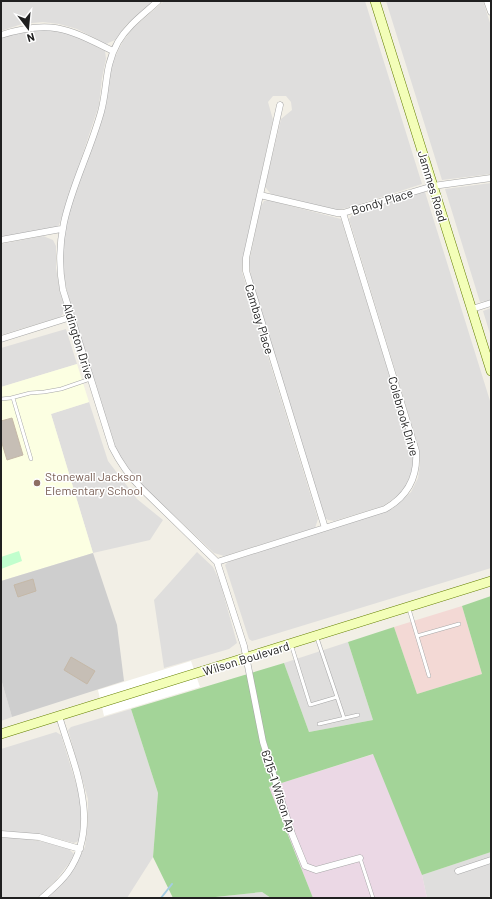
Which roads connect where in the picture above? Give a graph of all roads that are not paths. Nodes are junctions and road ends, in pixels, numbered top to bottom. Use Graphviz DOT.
graph roads {
  1 [pos="158,1"];
  2 [pos="376,1"];
  3 [pos="487,1"];
  4 [pos="491,12"];
  5 [pos="1,35"];
  6 [pos="113,51"];
  7 [pos="280,105"];
  8 [pos="491,178"];
  9 [pos="433,186"];
  10 [pos="260,195"];
  11 [pos="343,213"];
  12 [pos="61,229"];
  13 [pos="1,240"];
  14 [pos="491,303"];
  15 [pos="472,309"];
  16 [pos="71,317"];
  17 [pos="1,339"];
  18 [pos="491,371"];
  19 [pos="91,379"];
  20 [pos="13,398"];
  21 [pos="1,399"];
  22 [pos="31,459"];
  23 [pos="325,528"];
  24 [pos="217,562"];
  25 [pos="491,582"];
  26 [pos="409,607"];
  27 [pos="459,624"];
  28 [pos="316,636"];
  29 [pos="417,636"];
  30 [pos="291,644"];
  31 [pos="245,658"];
  32 [pos="429,676"];
  33 [pos="337,697"];
  34 [pos="358,715"];
  35 [pos="59,716"];
  36 [pos="344,718"];
  37 [pos="319,724"];
  38 [pos="1,734"];
  39 [pos="1,834"];
  40 [pos="80,849"];
  41 [pos="360,858"];
  42 [pos="491,860"];
  43 [pos="458,871"];
  44 [pos="42,898"];
  45 [pos="373,898"];
  1 -- 6 [label="street, Aldington Drive"];
  2 -- 9 [label="main road, Jammes Road"];
  3 -- 4 [label="street"];
  5 -- 6 [label="street"];
  6 -- 12 [label="street, Aldington Drive"];
  7 -- 10 [label="street, Cambay Place"];
  8 -- 9 [label="street, Bondy Place"];
  9 -- 11 [label="street, Bondy Place"];
  9 -- 15 [label="main road, Jammes Road"];
  10 -- 11 [label="street, Bondy Place"];
  10 -- 23 [label="street, Cambay Place"];
  11 -- 23 [label="street, Colebrook Drive"];
  12 -- 13 [label="street"];
  12 -- 16 [label="street, Aldington Drive"];
  14 -- 15 [label="street"];
  15 -- 18 [label="main road, Jammes Road"];
  16 -- 17 [label="street"];
  16 -- 19 [label="street, Aldington Drive"];
  19 -- 20 [label="lane"];
  19 -- 24 [label="street, Aldington Drive"];
  20 -- 21 [label="lane"];
  20 -- 22 [label="lane"];
  23 -- 24 [label="street, Colebrook Drive"];
  24 -- 31 [label="street, Aldington Drive"];
  25 -- 26 [label="main road, Wilson Boulevard"];
  26 -- 28 [label="main road, Wilson Boulevard"];
  26 -- 29 [label="lane"];
  27 -- 29 [label="lane"];
  28 -- 30 [label="main road, Wilson Boulevard"];
  28 -- 33 [label="lane"];
  29 -- 32 [label="lane"];
  30 -- 31 [label="main road, Wilson Boulevard"];
  30 -- 33 [label="lane"];
  31 -- 35 [label="main road, Wilson Boulevard"];
  31 -- 41 [label="street, 6215-1 Wilson Ap"];
  33 -- 36 [label="lane"];
  34 -- 36 [label="lane"];
  35 -- 38 [label="main road, Wilson Boulevard"];
  35 -- 40 [label="street"];
  36 -- 37 [label="lane"];
  39 -- 40 [label="street"];
  40 -- 44 [label="street"];
  41 -- 45 [label="lane"];
  42 -- 43 [label="street"];
}
